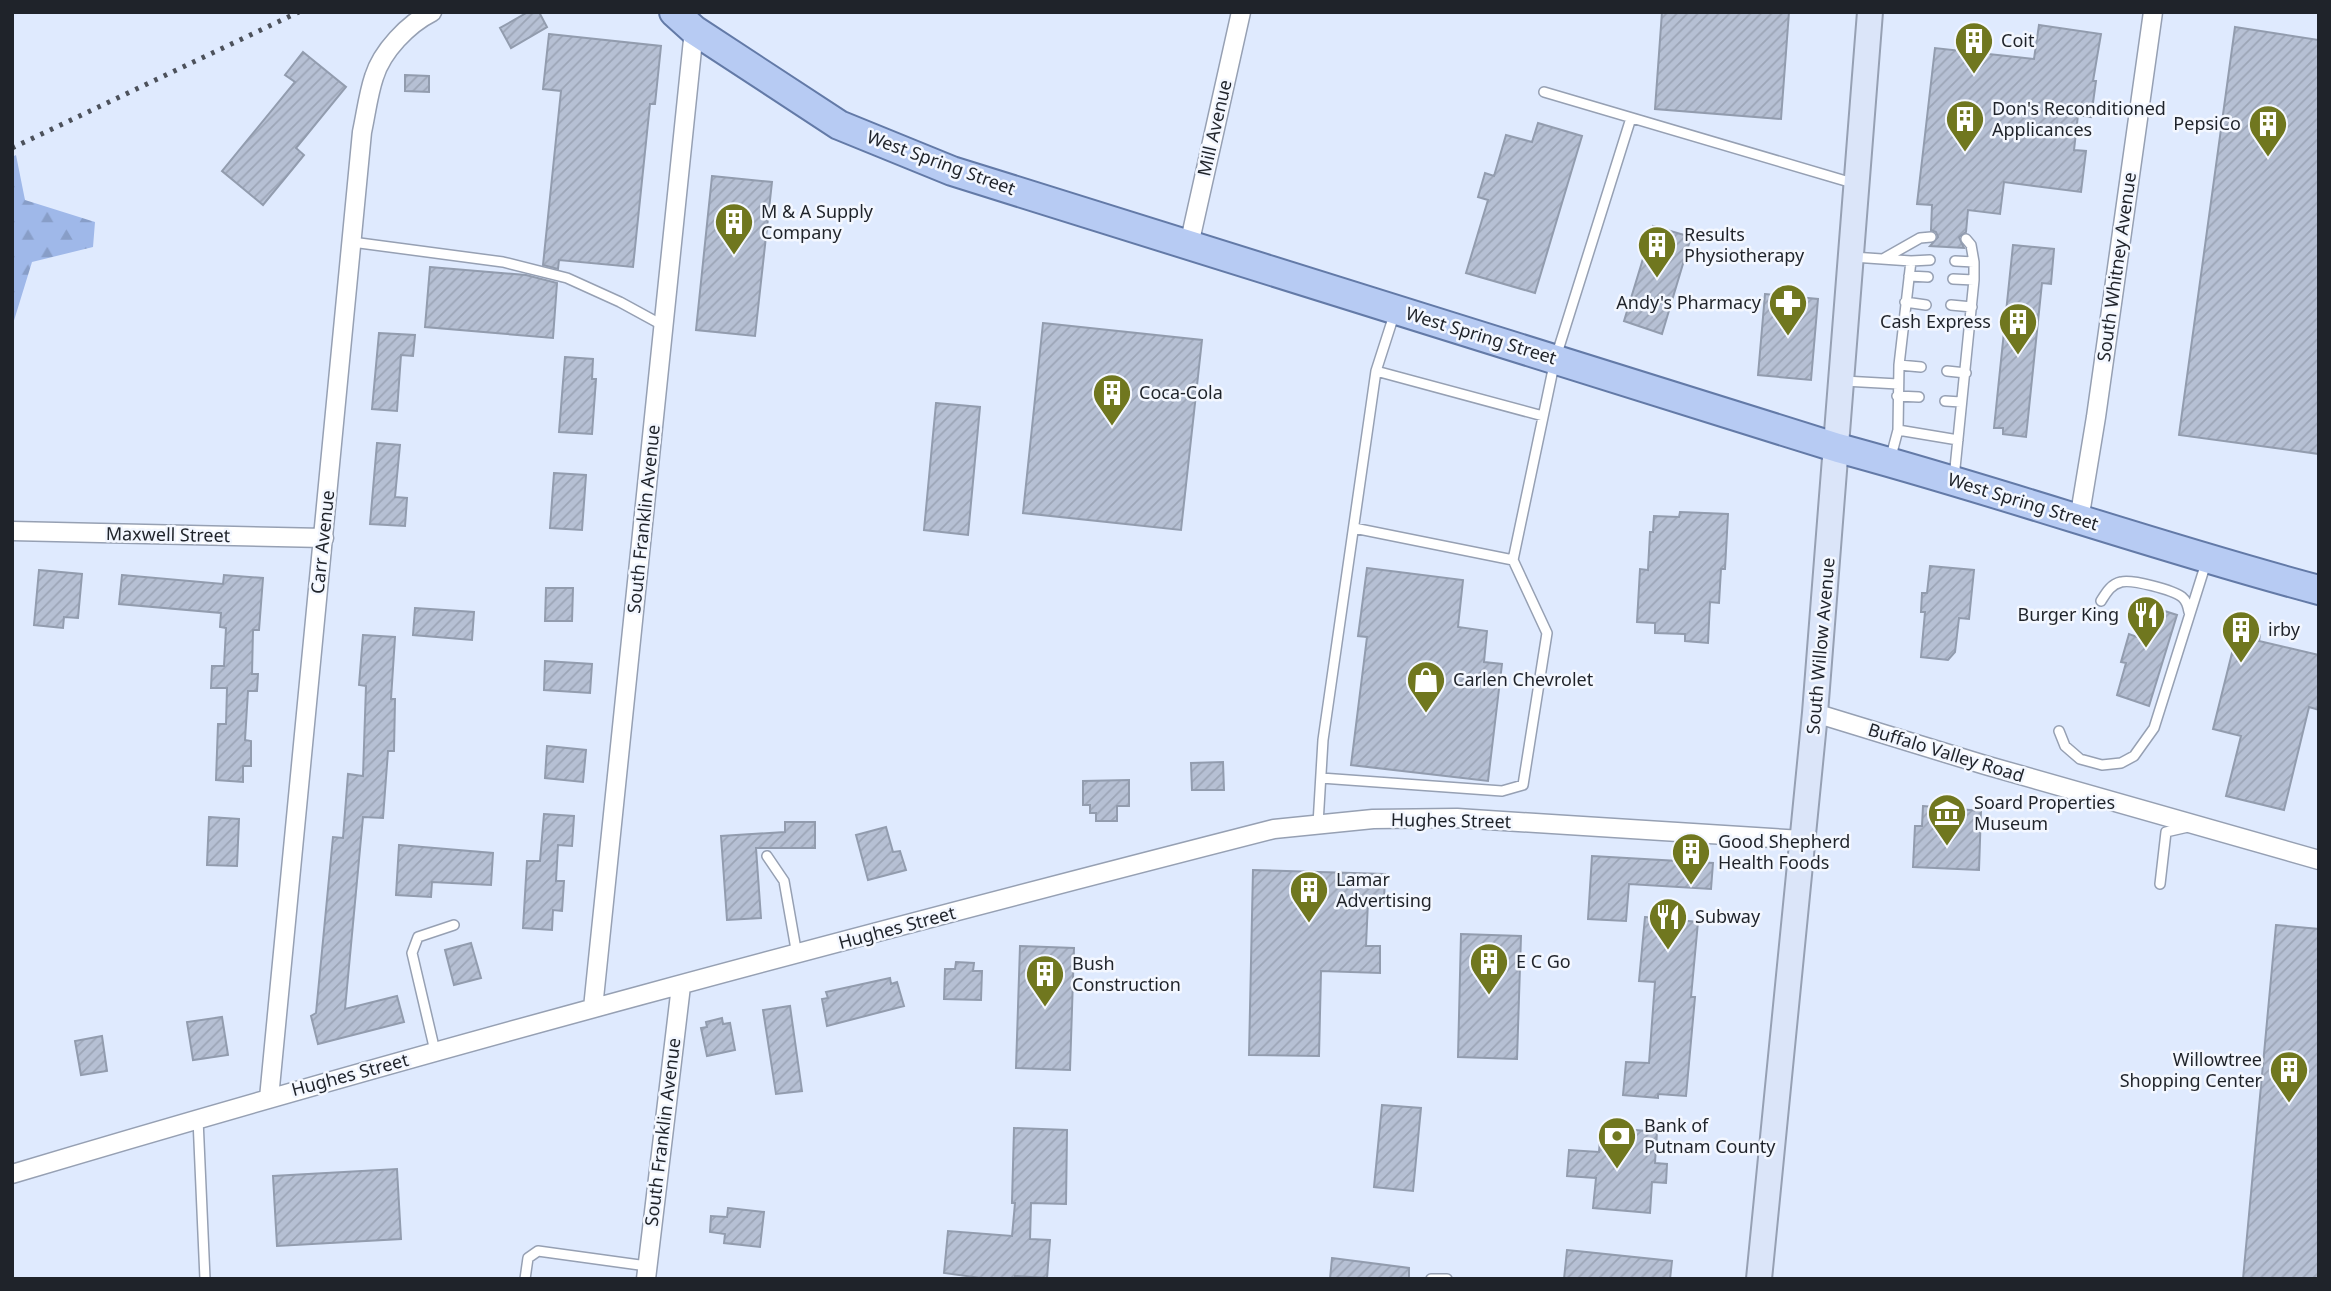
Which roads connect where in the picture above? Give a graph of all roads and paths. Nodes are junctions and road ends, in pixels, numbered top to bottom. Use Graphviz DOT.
graph roads {
  1 [pos="432,12"];
  2 [pos="1241,12"];
  3 [pos="1870,12"];
  4 [pos="2153,12"];
  5 [pos="684,21"];
  6 [pos="1544,92"];
  7 [pos="1631,118"];
  8 [pos="1857,184"];
  9 [pos="1931,237"];
  10 [pos="1966,239"];
  11 [pos="352,242"];
  12 [pos="1189,244"];
  13 [pos="1851,257"];
  14 [pos="1884,259"];
  15 [pos="1930,260"];
  16 [pos="1911,261"];
  17 [pos="1955,261"];
  18 [pos="1974,262"];
  19 [pos="1909,276"];
  20 [pos="1928,277"];
  21 [pos="1953,279"];
  22 [pos="1974,280"];
  23 [pos="1905,302"];
  24 [pos="1926,305"];
  25 [pos="1951,305"];
  26 [pos="1972,307"];
  27 [pos="1396,310"];
  28 [pos="664,326"];
  29 [pos="1555,360"];
  30 [pos="1899,365"];
  31 [pos="1921,367"];
  32 [pos="1376,371"];
  33 [pos="1947,371"];
  34 [pos="1966,373"];
  35 [pos="1842,381"];
  36 [pos="1898,384"];
  37 [pos="1898,396"];
  38 [pos="1919,397"];
  39 [pos="1945,401"];
  40 [pos="1961,402"];
  41 [pos="1543,416"];
  42 [pos="1898,430"];
  43 [pos="1958,440"];
  44 [pos="1838,448"];
  45 [pos="1889,462"];
  46 [pos="1954,480"];
  47 [pos="2079,520"];
  48 [pos="1354,528"];
  49 [pos="12,531"];
  50 [pos="324,538"];
  51 [pos="2208,558"];
  52 [pos="1513,560"];
  53 [pos="2319,590"];
  54 [pos="2101,601"];
  55 [pos="2189,618"];
  56 [pos="1815,713"];
  57 [pos="2059,731"];
  58 [pos="1321,778"];
  59 [pos="1318,824"];
  60 [pos="2195,825"];
  61 [pos="1802,840"];
  62 [pos="767,856"];
  63 [pos="2319,860"];
  64 [pos="2160,884"];
  65 [pos="454,925"];
  66 [pos="797,955"];
  67 [pos="681,986"];
  68 [pos="593,1008"];
  69 [pos="435,1051"];
  70 [pos="269,1098"];
  71 [pos="198,1119"];
  72 [pos="12,1174"];
  73 [pos="647,1272"];
  74 [pos="205,1279"];
  75 [pos="525,1279"];
  76 [pos="1431,1279"];
  77 [pos="1447,1279"];
  78 [pos="1759,1279"];
  1 -- 11 [label="street, Carr Avenue"];
  2 -- 12 [label="street, Mill Avenue"];
  3 -- 8 [label="main road, South Willow Avenue"];
  4 -- 47 [label="street, South Whitney Avenue"];
  5 -- 12 [label="main road, West Spring Street"];
  5 -- 28 [label="street, South Franklin Avenue"];
  6 -- 7 [label="lane"];
  7 -- 8 [label="lane"];
  7 -- 29 [label="lane"];
  8 -- 13 [label="main road, South Willow Avenue"];
  9 -- 14 [label="lane"];
  10 -- 18 [label="lane"];
  11 -- 28 [label="lane"];
  11 -- 50 [label="street, Carr Avenue"];
  12 -- 27 [label="main road, West Spring Street"];
  13 -- 14 [label="lane"];
  13 -- 35 [label="main road, South Willow Avenue"];
  14 -- 16 [label="lane"];
  15 -- 16 [label="lane"];
  16 -- 19 [label="lane"];
  17 -- 18 [label="lane"];
  18 -- 22 [label="lane"];
  19 -- 20 [label="lane"];
  19 -- 23 [label="lane"];
  21 -- 22 [label="lane"];
  22 -- 26 [label="lane"];
  23 -- 24 [label="lane"];
  23 -- 30 [label="lane"];
  25 -- 26 [label="lane"];
  26 -- 34 [label="lane"];
  27 -- 29 [label="main road, West Spring Street"];
  27 -- 32 [label="lane"];
  28 -- 68 [label="street, South Franklin Avenue"];
  29 -- 41 [label="lane"];
  29 -- 44 [label="main road, West Spring Street"];
  30 -- 31 [label="lane"];
  30 -- 36 [label="lane"];
  32 -- 41 [label="lane"];
  32 -- 48 [label="lane"];
  33 -- 34 [label="lane"];
  34 -- 40 [label="lane"];
  35 -- 36 [label="lane"];
  35 -- 44 [label="main road, South Willow Avenue"];
  36 -- 37 [label="lane"];
  37 -- 38 [label="lane"];
  37 -- 42 [label="lane"];
  39 -- 40 [label="lane"];
  40 -- 43 [label="lane"];
  41 -- 52 [label="lane"];
  42 -- 43 [label="lane"];
  42 -- 45 [label="lane"];
  43 -- 46 [label="lane"];
  44 -- 45 [label="main road, West Spring Street"];
  44 -- 56 [label="main road, South Willow Avenue"];
  45 -- 46 [label="main road, West Spring Street"];
  46 -- 47 [label="main road, West Spring Street"];
  47 -- 51 [label="main road, West Spring Street"];
  48 -- 52 [label="lane"];
  48 -- 58 [label="lane"];
  49 -- 50 [label="street, Maxwell Street"];
  50 -- 70 [label="street, Carr Avenue"];
  51 -- 53 [label="main road, West Spring Street"];
  51 -- 55 [label="lane"];
  52 -- 58 [label="lane"];
  54 -- 55 [label="lane"];
  55 -- 57 [label="lane"];
  56 -- 60 [label="street, Buffalo Valley Road"];
  56 -- 61 [label="main road, South Willow Avenue"];
  58 -- 59 [label="lane"];
  59 -- 61 [label="street, Hughes Street"];
  59 -- 66 [label="street, Hughes Street"];
  60 -- 63 [label="street, Buffalo Valley Road"];
  60 -- 64 [label="lane"];
  61 -- 78 [label="main road, South Willow Avenue"];
  62 -- 66 [label="lane"];
  65 -- 69 [label="lane"];
  66 -- 67 [label="street, Hughes Street"];
  67 -- 68 [label="street, Hughes Street"];
  67 -- 73 [label="street, South Franklin Avenue"];
  68 -- 69 [label="street, Hughes Street"];
  69 -- 70 [label="street, Hughes Street"];
  70 -- 71 [label="street, Hughes Street"];
  71 -- 72 [label="street, Hughes Street"];
  71 -- 74 [label="lane"];
  73 -- 75 [label="lane"];
  76 -- 77 [label="lane"];
}
